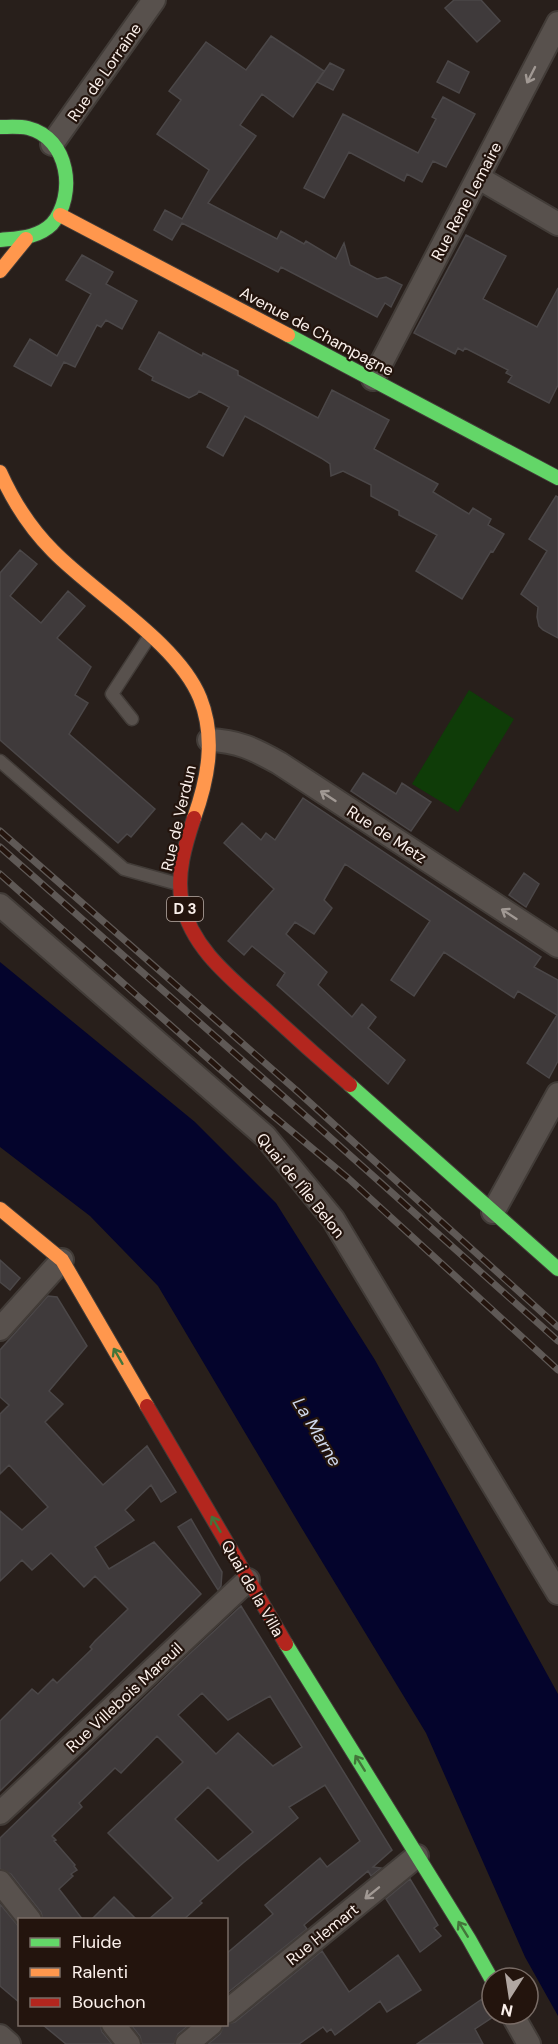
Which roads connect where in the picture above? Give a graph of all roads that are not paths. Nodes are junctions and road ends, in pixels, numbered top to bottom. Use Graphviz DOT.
graph roads {
  1 [pos="154,0"];
  2 [pos="558,23"];
  3 [pos="0,128"];
  4 [pos="52,144"];
  5 [pos="478,178"];
  6 [pos="60,215"];
  7 [pos="558,224"];
  8 [pos="26,239"];
  9 [pos="0,240"];
  10 [pos="0,271"];
  11 [pos="373,379"];
  12 [pos="0,472"];
  13 [pos="558,478"];
  14 [pos="150,636"];
  15 [pos="132,719"];
  16 [pos="209,740"];
  17 [pos="0,761"];
  18 [pos="179,884"];
  19 [pos="0,905"];
  20 [pos="558,946"];
  21 [pos="558,1094"];
  22 [pos="0,1209"];
  23 [pos="493,1212"];
  24 [pos="62,1260"];
  25 [pos="558,1269"];
  26 [pos="0,1329"];
  27 [pos="248,1580"];
  28 [pos="558,1593"];
  29 [pos="0,1813"];
  30 [pos="417,1856"];
  31 [pos="0,1882"];
  32 [pos="28,1918"];
  33 [pos="484,1966"];
  34 [pos="228,2010"];
  35 [pos="114,2026"];
  36 [pos="210,2026"];
  37 [pos="519,2026"];
  38 [pos="0,2037"];
  39 [pos="9,2044"];
  40 [pos="129,2044"];
  41 [pos="187,2044"];
  42 [pos="529,2044"];
  1 -- 4 [label="street, Rue de Lorraine"];
  2 -- 5 [label="street, Rue Rene Lemaire, one-way"];
  3 -- 4 [label="main road"];
  4 -- 6 [label="main road"];
  5 -- 7 [label="street"];
  5 -- 11 [label="street, Rue Rene Lemaire"];
  6 -- 8 [label="main road"];
  6 -- 11 [label="main road, Avenue de Champagne"];
  8 -- 9 [label="main road"];
  8 -- 10 [label="main road"];
  11 -- 13 [label="main road, Avenue de Champagne"];
  12 -- 14 [label="main road, Rue de Verdun / D 3"];
  14 -- 15 [label="lane"];
  14 -- 16 [label="main road, Rue de Verdun / D 3"];
  16 -- 18 [label="main road, Rue de Verdun / D 3"];
  20 -- 16 [label="street, Rue de Metz, one-way"];
  17 -- 18 [label="lane"];
  18 -- 23 [label="main road, Rue de Verdun / D 3"];
  19 -- 28 [label="street, Quai de l'Île Belon"];
  21 -- 23 [label="street"];
  22 -- 24 [label="main road, Quai de la Villa"];
  23 -- 25 [label="main road, Rue de Verdun / D 3"];
  24 -- 26 [label="street"];
  27 -- 24 [label="main road, Quai de la Villa, one-way"];
  27 -- 29 [label="street, Rue Villebois Mareuil"];
  30 -- 27 [label="main road, Quai de la Villa, one-way"];
  33 -- 30 [label="main road, Quai de la Villa, one-way"];
  30 -- 34 [label="street, Rue Hemart, one-way"];
  31 -- 32 [label="street"];
  35 -- 40 [label="street"];
  36 -- 41 [label="street"];
  37 -- 42 [label="street"];
  38 -- 39 [label="street"];
}
